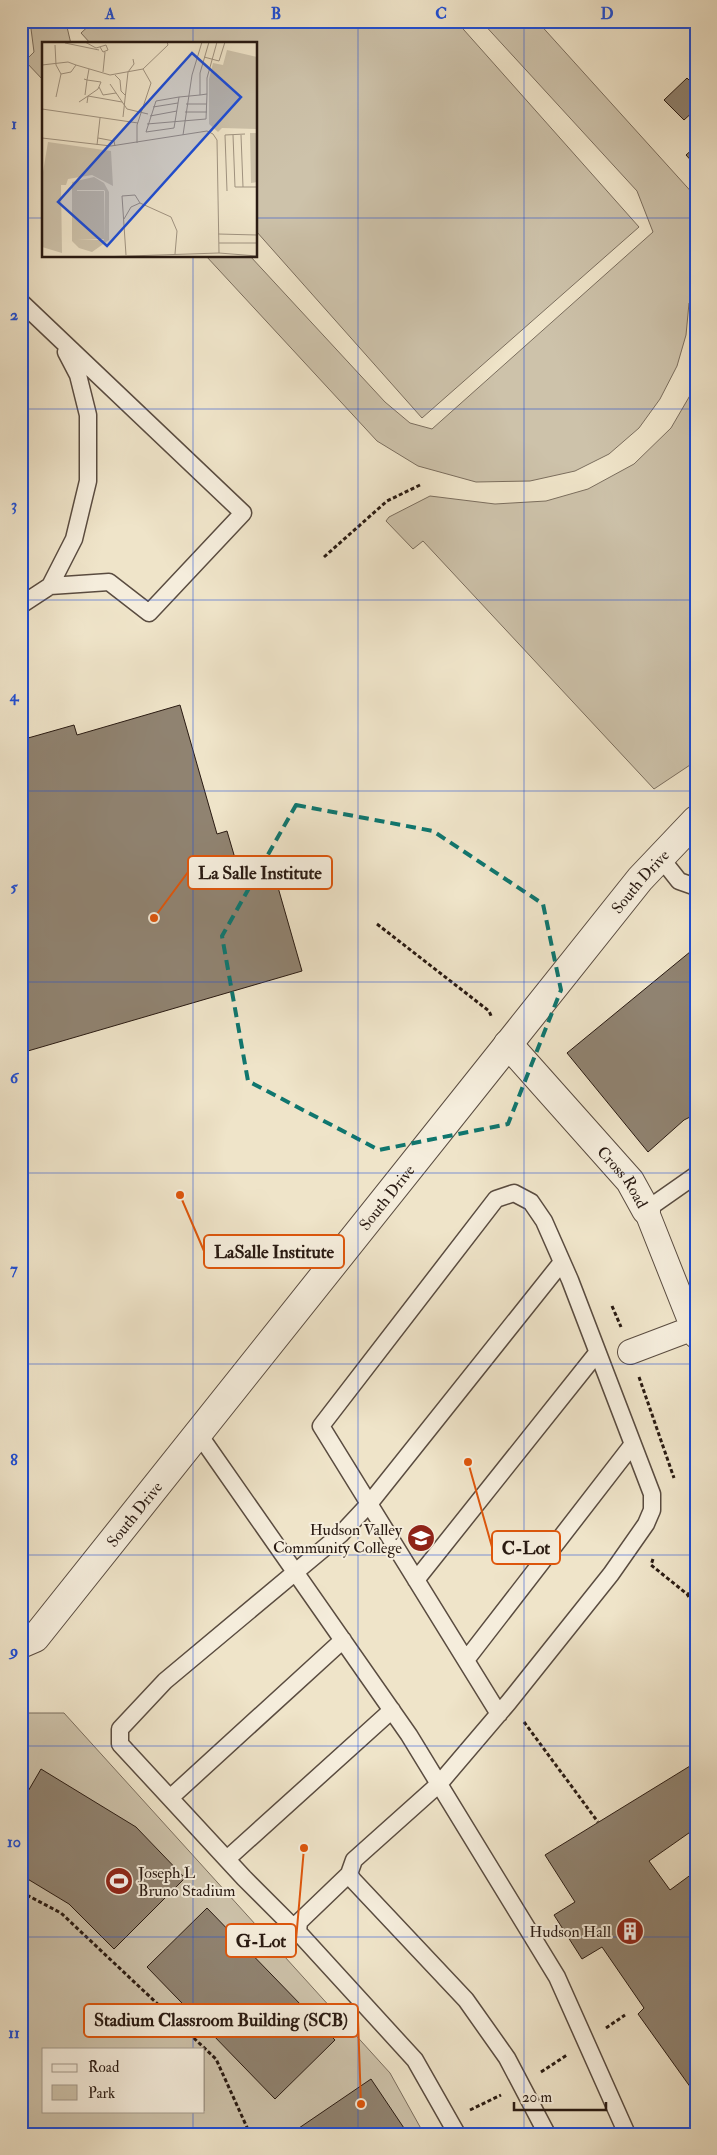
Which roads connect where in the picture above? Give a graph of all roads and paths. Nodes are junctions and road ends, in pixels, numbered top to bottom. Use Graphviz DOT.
graph roads {
  1 [pos="21,302"];
  2 [pos="59,340"];
  3 [pos="420,485"];
  4 [pos="324,556"];
  5 [pos="50,586"];
  6 [pos="21,605"];
  7 [pos="696,820"];
  8 [pos="660,857"];
  9 [pos="696,887"];
  10 [pos="377,924"];
  11 [pos="508,1044"];
  12 [pos="696,1175"];
  13 [pos="646,1210"];
  14 [pos="562,1262"];
  15 [pos="695,1330"];
  16 [pos="630,1352"];
  17 [pos="598,1353"];
  18 [pos="198,1433"];
  19 [pos="633,1444"];
  20 [pos="369,1504"];
  21 [pos="296,1572"];
  22 [pos="416,1580"];
  23 [pos="696,1593"];
  24 [pos="687,1594"];
  25 [pos="343,1640"];
  26 [pos="21,1644"];
  27 [pos="466,1660"];
  28 [pos="503,1708"];
  29 [pos="392,1710"];
  30 [pos="439,1784"];
  31 [pos="170,1798"];
  32 [pos="598,1822"];
  33 [pos="227,1860"];
  34 [pos="349,1874"];
  35 [pos="21,1892"];
  36 [pos="298,1932"];
  37 [pos="625,2015"];
  38 [pos="606,2028"];
  39 [pos="204,2048"];
  40 [pos="205,2049"];
  41 [pos="250,2134"];
  42 [pos="457,2134"];
  43 [pos="547,2134"];
  44 [pos="627,2134"];
  1 -- 2 [label="lane"];
  2 -- 5 [label="lane"];
  2 -- 5 [label="lane"];
  3 -- 4 [label="path"];
  5 -- 6 [label="lane"];
  7 -- 8 [label="street, South Drive"];
  8 -- 9 [label="lane"];
  8 -- 11 [label="street, South Drive"];
  10 -- 11 [label="path"];
  11 -- 13 [label="street, Cross Road"];
  11 -- 18 [label="street, South Drive"];
  12 -- 13 [label="lane"];
  13 -- 15 [label="street, Cross Road"];
  14 -- 17 [label="lane"];
  14 -- 20 [label="lane"];
  14 -- 20 [label="lane"];
  15 -- 16 [label="street"];
  17 -- 19 [label="lane"];
  17 -- 22 [label="lane"];
  18 -- 21 [label="lane"];
  18 -- 26 [label="street, South Drive"];
  19 -- 27 [label="lane"];
  19 -- 28 [label="lane"];
  20 -- 21 [label="lane"];
  20 -- 22 [label="lane"];
  21 -- 25 [label="lane"];
  21 -- 31 [label="lane"];
  22 -- 27 [label="lane"];
  23 -- 24 [label="path"];
  25 -- 29 [label="lane"];
  25 -- 31 [label="lane"];
  27 -- 28 [label="lane"];
  28 -- 30 [label="lane"];
  28 -- 32 [label="path"];
  29 -- 30 [label="lane"];
  29 -- 33 [label="lane"];
  30 -- 34 [label="lane"];
  30 -- 44 [label="lane"];
  31 -- 33 [label="lane"];
  33 -- 36 [label="lane"];
  34 -- 36 [label="lane"];
  34 -- 43 [label="lane"];
  35 -- 39 [label="path"];
  36 -- 42 [label="lane"];
  37 -- 38 [label="path"];
  40 -- 41 [label="path"];
}
